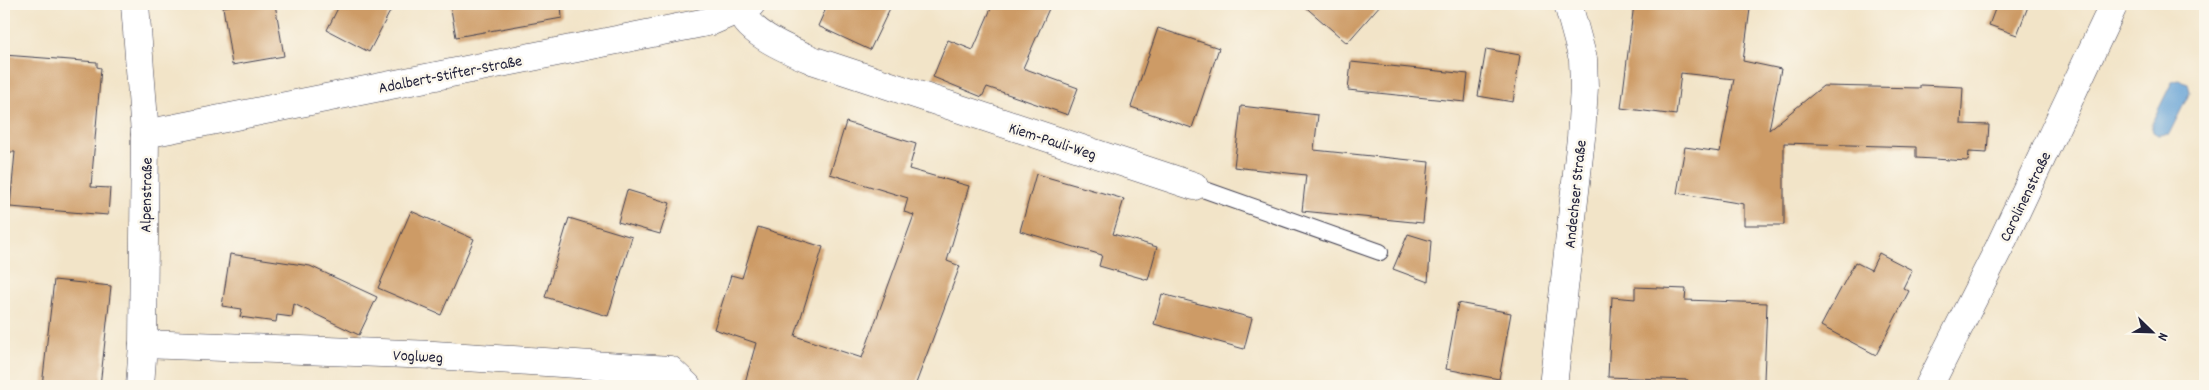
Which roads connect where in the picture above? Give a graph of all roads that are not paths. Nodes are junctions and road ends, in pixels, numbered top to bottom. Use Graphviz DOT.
graph roads {
  1 [pos="135,4"];
  2 [pos="1568,4"];
  3 [pos="2114,4"];
  4 [pos="742,6"];
  5 [pos="145,134"];
  6 [pos="1194,186"];
  7 [pos="1380,252"];
  8 [pos="143,344"];
  9 [pos="140,386"];
  10 [pos="687,386"];
  11 [pos="1553,386"];
  12 [pos="1929,386"];
  1 -- 5 [label="street, Alpenstraße"];
  2 -- 11 [label="street, Andechser Straße"];
  3 -- 12 [label="street, Carolinenstraße"];
  4 -- 5 [label="street, Adalbert-Stifter-Straße"];
  4 -- 6 [label="street, Kiem-Pauli-Weg"];
  5 -- 8 [label="street, Alpenstraße"];
  6 -- 7 [label="lane, Kiem-Pauli-Weg"];
  8 -- 9 [label="street, Alpenstraße"];
  8 -- 10 [label="street, Voglweg"];
}
